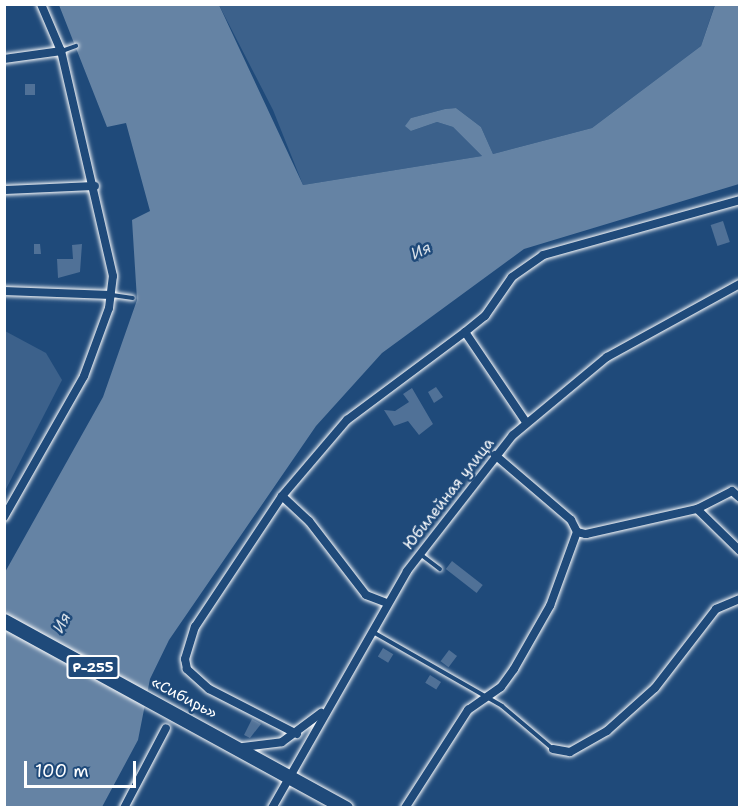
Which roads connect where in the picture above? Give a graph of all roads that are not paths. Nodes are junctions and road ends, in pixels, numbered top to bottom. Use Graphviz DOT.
graph roads {
  1 [pos="41,4"];
  2 [pos="76,46"];
  3 [pos="62,51"];
  4 [pos="4,59"];
  5 [pos="95,186"];
  6 [pos="4,190"];
  7 [pos="740,200"];
  8 [pos="740,284"];
  9 [pos="4,291"];
  10 [pos="111,295"];
  11 [pos="133,298"];
  12 [pos="465,332"];
  13 [pos="526,422"];
  14 [pos="495,455"];
  15 [pos="282,496"];
  16 [pos="740,498"];
  17 [pos="698,509"];
  18 [pos="4,517"];
  19 [pos="577,532"];
  20 [pos="740,551"];
  21 [pos="420,553"];
  22 [pos="440,569"];
  23 [pos="740,599"];
  24 [pos="387,603"];
  25 [pos="4,621"];
  26 [pos="372,631"];
  27 [pos="487,697"];
  28 [pos="335,699"];
  29 [pos="166,728"];
  30 [pos="297,734"];
  31 [pos="243,747"];
  32 [pos="553,749"];
  33 [pos="292,773"];
  34 [pos="124,807"];
  35 [pos="272,807"];
  36 [pos="346,807"];
  37 [pos="405,807"];
  1 -- 3 [label="street"];
  2 -- 3 [label="lane"];
  3 -- 4 [label="street"];
  3 -- 5 [label="street"];
  5 -- 6 [label="street"];
  5 -- 10 [label="street"];
  7 -- 12 [label="street"];
  8 -- 13 [label="street, Юбилейная улица"];
  9 -- 10 [label="street"];
  10 -- 11 [label="lane"];
  10 -- 18 [label="street"];
  12 -- 13 [label="street"];
  12 -- 15 [label="street"];
  13 -- 14 [label="street, Юбилейная улица"];
  14 -- 19 [label="street"];
  14 -- 21 [label="street, Юбилейная улица"];
  15 -- 24 [label="street"];
  15 -- 30 [label="street"];
  16 -- 17 [label="street"];
  17 -- 19 [label="street"];
  17 -- 20 [label="street"];
  19 -- 27 [label="street"];
  21 -- 22 [label="lane"];
  21 -- 24 [label="street, Юбилейная улица"];
  23 -- 32 [label="street"];
  24 -- 26 [label="street, Юбилейная улица"];
  25 -- 31 [label="highway, «Сибирь» / Р-255"];
  26 -- 27 [label="lane"];
  26 -- 28 [label="street, Юбилейная улица"];
  27 -- 32 [label="lane"];
  27 -- 37 [label="street"];
  28 -- 30 [label="street"];
  28 -- 33 [label="street, Юбилейная улица"];
  29 -- 34 [label="street"];
  30 -- 31 [label="street"];
  31 -- 33 [label="highway, «Сибирь» / Р-255"];
  33 -- 35 [label="street, Юбилейная улица"];
  33 -- 36 [label="highway, «Сибирь» / Р-255"];
}
